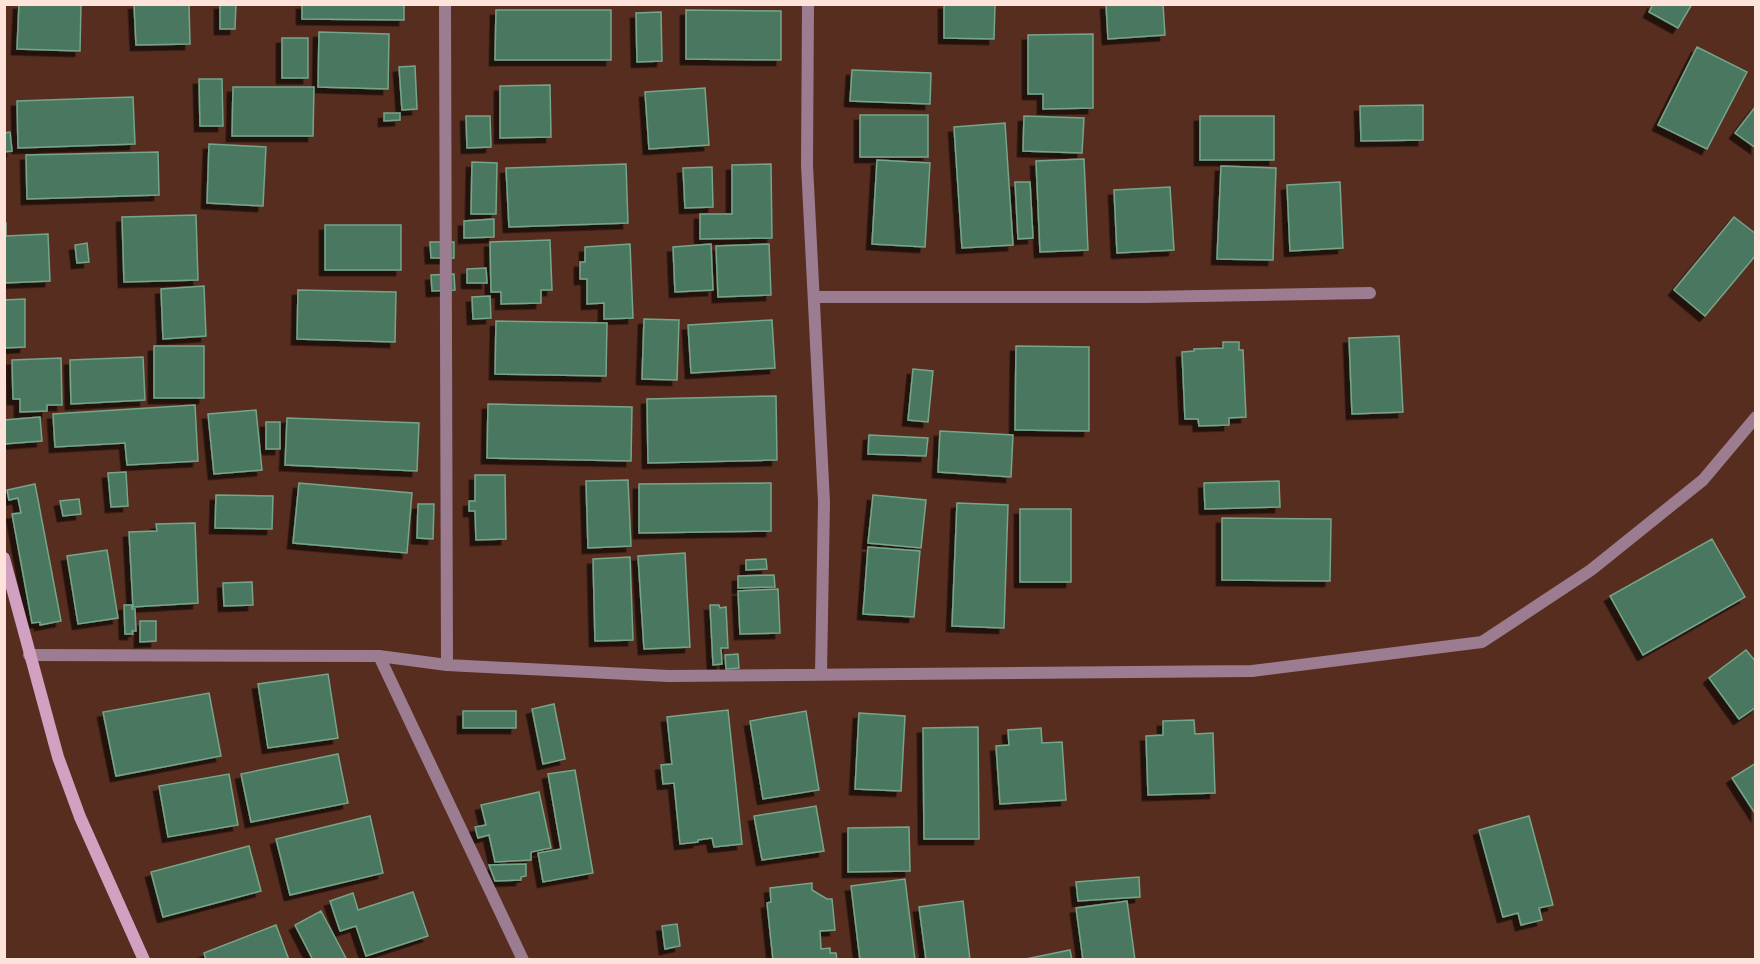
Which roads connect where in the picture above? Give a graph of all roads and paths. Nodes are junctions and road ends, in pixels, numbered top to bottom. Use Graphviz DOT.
graph roads {
  1 [pos="445,4"];
  2 [pos="808,4"];
  3 [pos="1370,293"];
  4 [pos="814,297"];
  5 [pos="1755,417"];
  6 [pos="4,558"];
  7 [pos="29,656"];
  8 [pos="379,656"];
  9 [pos="447,665"];
  10 [pos="821,674"];
  11 [pos="144,960"];
  12 [pos="523,960"];
  1 -- 9 [label="street"];
  2 -- 4 [label="street"];
  3 -- 4 [label="street"];
  4 -- 10 [label="street"];
  5 -- 10 [label="street"];
  6 -- 7 [label="street"];
  7 -- 8 [label="street"];
  7 -- 11 [label="street"];
  8 -- 9 [label="street"];
  8 -- 12 [label="street"];
  9 -- 10 [label="street"];
}
